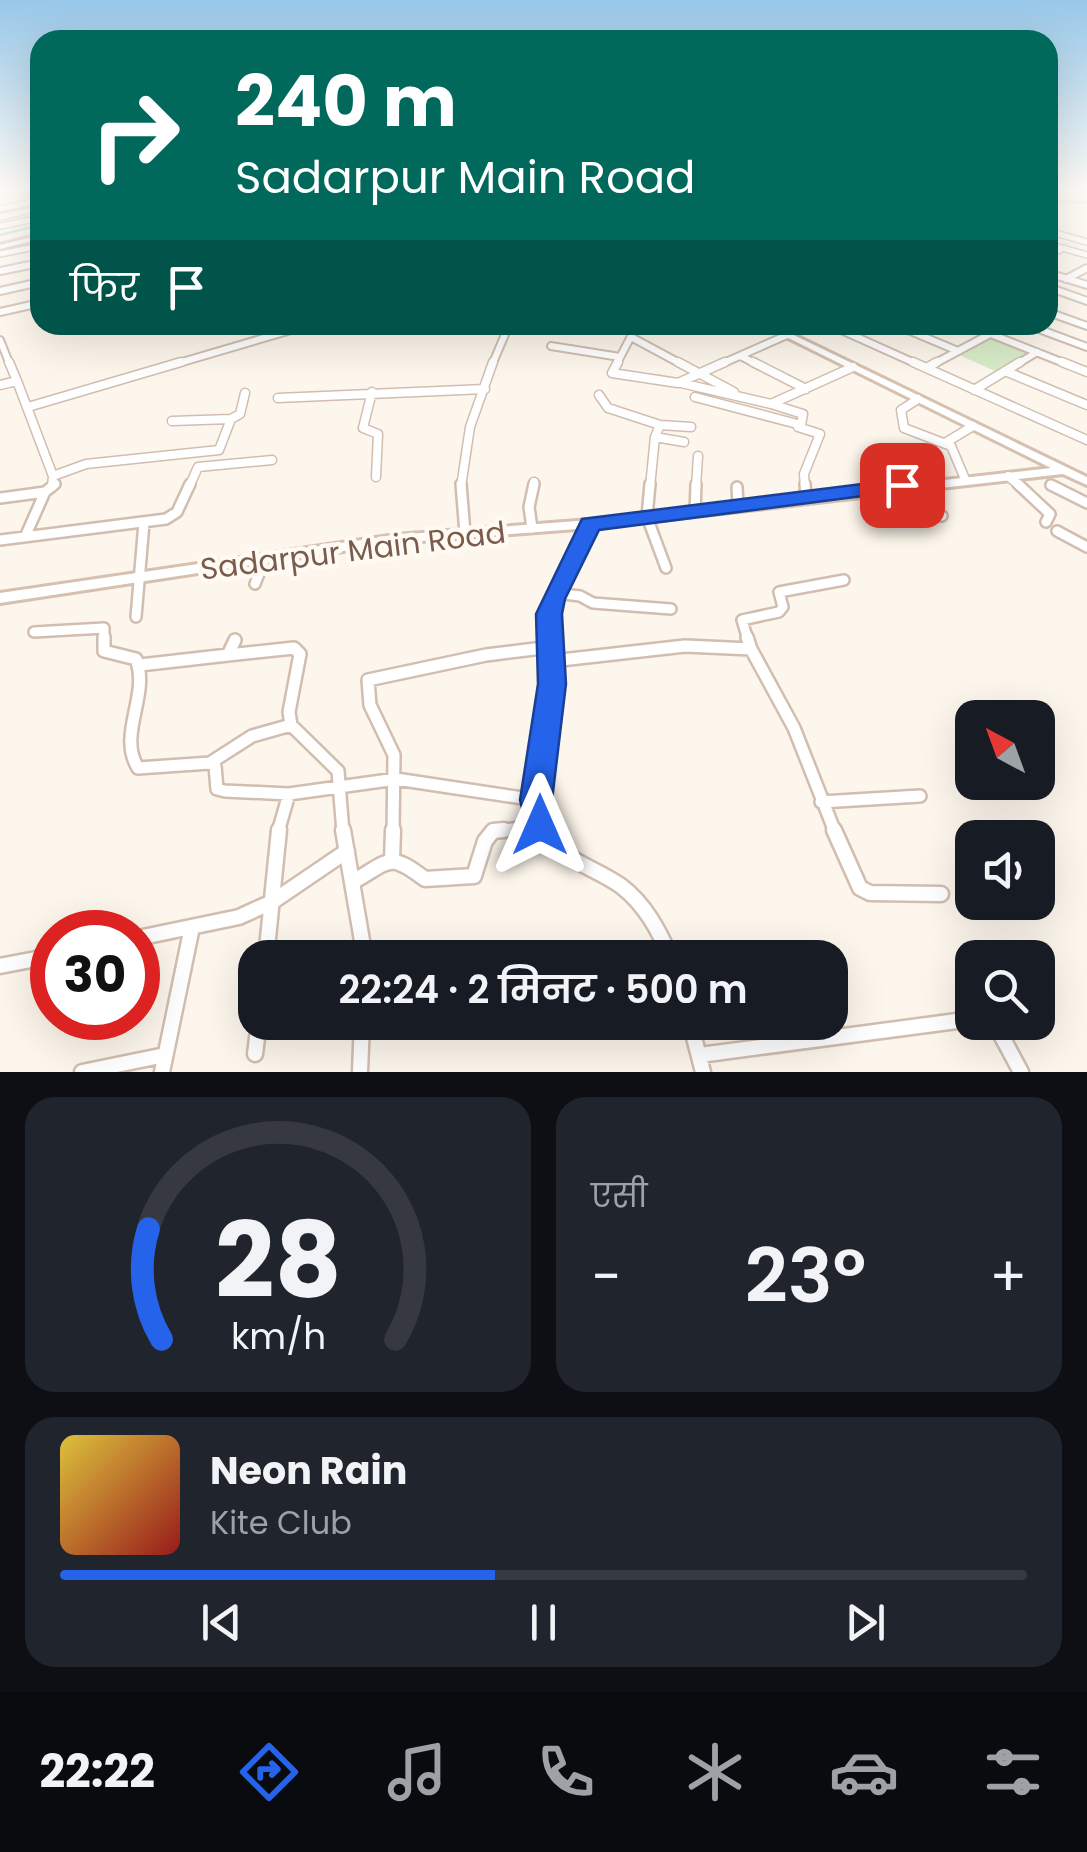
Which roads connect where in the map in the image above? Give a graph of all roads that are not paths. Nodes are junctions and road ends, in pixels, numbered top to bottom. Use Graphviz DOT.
graph roads {
  1 [pos="29,239"];
  2 [pos="1058,246"];
  3 [pos="30,247"];
  4 [pos="1064,248"];
  5 [pos="0,250"];
  6 [pos="1058,251"];
  7 [pos="1087,256"];
  8 [pos="30,265"];
  9 [pos="1086,269"];
  10 [pos="2,271"];
  11 [pos="1058,275"];
  12 [pos="1066,278"];
  13 [pos="30,284"];
  14 [pos="1087,286"];
  15 [pos="1058,290"];
  16 [pos="0,291"];
  17 [pos="1087,300"];
  18 [pos="30,305"];
  19 [pos="0,312"];
  20 [pos="1058,316"];
  21 [pos="1087,326"];
  22 [pos="274,335"];
  23 [pos="505,335"];
  24 [pos="796,335"];
  25 [pos="852,335"];
  26 [pos="920,335"];
  27 [pos="988,335"];
  28 [pos="993,335"];
  29 [pos="1055,335"];
  30 [pos="787,336"];
  31 [pos="631,337"];
  32 [pos="0,340"];
  33 [pos="550,346"];
  34 [pos="1087,347"];
  35 [pos="958,351"];
  36 [pos="1037,352"];
  37 [pos="741,356"];
  38 [pos="620,357"];
  39 [pos="853,368"];
  40 [pos="926,368"];
  41 [pos="1005,371"];
  42 [pos="612,372"];
  43 [pos="1087,372"];
  44 [pos="699,374"];
  45 [pos="16,381"];
  46 [pos="678,383"];
  47 [pos="0,386"];
  48 [pos="485,389"];
  49 [pos="806,389"];
  50 [pos="974,390"];
  51 [pos="372,392"];
  52 [pos="245,393"];
  53 [pos="695,397"];
  54 [pos="278,398"];
  55 [pos="918,399"];
  56 [pos="750,400"];
  57 [pos="771,404"];
  58 [pos="1087,405"];
  59 [pos="28,408"];
  60 [pos="231,419"];
  61 [pos="172,421"];
  62 [pos="660,425"];
  63 [pos="973,426"];
  64 [pos="690,427"];
  65 [pos="798,427"];
  66 [pos="655,437"];
  67 [pos="1087,440"];
  68 [pos="684,442"];
  69 [pos="946,443"];
  70 [pos="219,450"];
  71 [pos="698,456"];
  72 [pos="272,460"];
  73 [pos="214,465"];
  74 [pos="1064,470"];
  75 [pos="52,476"];
  76 [pos="1008,476"];
  77 [pos="376,477"];
  78 [pos="1087,477"];
  79 [pos="966,479"];
  80 [pos="534,482"];
  81 [pos="1050,484"];
  82 [pos="902,485"];
  83 [pos="737,487"];
  84 [pos="45,492"];
  85 [pos="806,497"];
  86 [pos="0,498"];
  87 [pos="1087,503"];
  88 [pos="738,506"];
  89 [pos="695,512"];
  90 [pos="942,516"];
  91 [pos="647,517"];
  92 [pos="1046,522"];
  93 [pos="144,523"];
  94 [pos="590,524"];
  95 [pos="532,528"];
  96 [pos="1056,531"];
  97 [pos="466,534"];
  98 [pos="25,538"];
  99 [pos="0,540"];
  100 [pos="1087,546"];
  101 [pos="264,561"];
  102 [pos="666,568"];
  103 [pos="138,580"];
  104 [pos="844,580"];
  105 [pos="255,584"];
  106 [pos="556,593"];
  107 [pos="0,598"];
  108 [pos="671,608"];
  109 [pos="136,617"];
  110 [pos="34,632"];
  111 [pos="235,640"];
  112 [pos="751,649"];
  113 [pos="552,654"];
  114 [pos="228,655"];
  115 [pos="140,665"];
  116 [pos="291,725"];
  117 [pos="210,762"];
  118 [pos="396,778"];
  119 [pos="341,786"];
  120 [pos="288,794"];
  121 [pos="920,796"];
  122 [pos="536,800"];
  123 [pos="821,802"];
  124 [pos="540,825"];
  125 [pos="347,851"];
  126 [pos="392,860"];
  127 [pos="354,881"];
  128 [pos="941,894"];
  129 [pos="272,902"];
  130 [pos="192,927"];
  131 [pos="160,934"];
  132 [pos="268,940"];
  133 [pos="362,940"];
  134 [pos="663,940"];
  135 [pos="30,960"];
  136 [pos="0,966"];
  137 [pos="955,1023"];
  138 [pos="256,1040"];
  139 [pos="361,1040"];
  140 [pos="1004,1040"];
  141 [pos="255,1054"];
  142 [pos="164,1064"];
  143 [pos="702,1064"];
  144 [pos="82,1072"];
  145 [pos="360,1072"];
  146 [pos="1021,1072"];
  1 -- 5 [label="street"];
  2 -- 4 [label="street"];
  3 -- 5 [label="street"];
  4 -- 6 [label="street"];
  4 -- 7 [label="street"];
  5 -- 10 [label="street"];
  8 -- 10 [label="street"];
  9 -- 12 [label="street"];
  11 -- 12 [label="street"];
  12 -- 14 [label="street"];
  13 -- 16 [label="street"];
  15 -- 17 [label="street"];
  18 -- 19 [label="street"];
  20 -- 21 [label="street"];
  22 -- 59 [label="street"];
  23 -- 48 [label="street"];
  24 -- 78 [label="street"];
  25 -- 40 [label="street"];
  26 -- 35 [label="street"];
  27 -- 35 [label="street"];
  28 -- 36 [label="street"];
  29 -- 34 [label="street"];
  30 -- 37 [label="street"];
  30 -- 39 [label="street"];
  31 -- 38 [label="street"];
  31 -- 44 [label="street"];
  32 -- 45 [label="street"];
  33 -- 38 [label="street"];
  35 -- 40 [label="street"];
  36 -- 41 [label="street"];
  36 -- 43 [label="street"];
  37 -- 44 [label="street"];
  37 -- 49 [label="street"];
  38 -- 42 [label="street"];
  39 -- 49 [label="street"];
  39 -- 55 [label="street"];
  40 -- 50 [label="street"];
  41 -- 50 [label="street"];
  41 -- 58 [label="street"];
  42 -- 46 [label="street"];
  42 -- 62 [label="street"];
  44 -- 46 [label="street"];
  44 -- 56 [label="street"];
  45 -- 47 [label="street"];
  45 -- 59 [label="street"];
  46 -- 56 [label="street"];
  48 -- 51 [label="street"];
  48 -- 97 [label="street"];
  49 -- 57 [label="street"];
  50 -- 67 [label="street"];
  51 -- 54 [label="street"];
  51 -- 77 [label="street"];
  52 -- 60 [label="street"];
  53 -- 65 [label="street"];
  55 -- 63 [label="street"];
  55 -- 69 [label="street"];
  56 -- 57 [label="street"];
  57 -- 65 [label="street"];
  59 -- 75 [label="street"];
  60 -- 61 [label="street"];
  60 -- 70 [label="street"];
  62 -- 64 [label="street"];
  62 -- 66 [label="street"];
  63 -- 69 [label="street"];
  63 -- 74 [label="street"];
  65 -- 85 [label="street"];
  66 -- 68 [label="street"];
  66 -- 91 [label="street"];
  69 -- 79 [label="street"];
  70 -- 73 [label="street"];
  70 -- 75 [label="street"];
  71 -- 89 [label="street"];
  72 -- 73 [label="street"];
  73 -- 93 [label="street"];
  74 -- 76 [label="street, Sadarpur Main Road"];
  74 -- 78 [label="street"];
  75 -- 84 [label="street"];
  76 -- 79 [label="street, Sadarpur Main Road"];
  76 -- 92 [label="street"];
  79 -- 82 [label="street, Sadarpur Main Road"];
  80 -- 95 [label="street"];
  81 -- 87 [label="street"];
  82 -- 85 [label="street, Sadarpur Main Road"];
  82 -- 90 [label="street"];
  83 -- 88 [label="street"];
  84 -- 86 [label="street"];
  84 -- 98 [label="street"];
  85 -- 88 [label="street, Sadarpur Main Road"];
  88 -- 89 [label="street, Sadarpur Main Road"];
  89 -- 91 [label="street, Sadarpur Main Road"];
  91 -- 94 [label="street, Sadarpur Main Road"];
  91 -- 102 [label="street"];
  93 -- 98 [label="street"];
  93 -- 103 [label="street"];
  94 -- 95 [label="street, Sadarpur Main Road"];
  94 -- 106 [label="street"];
  95 -- 97 [label="street, Sadarpur Main Road"];
  96 -- 100 [label="street"];
  97 -- 101 [label="street, Sadarpur Main Road"];
  98 -- 99 [label="street"];
  101 -- 103 [label="street, Sadarpur Main Road"];
  101 -- 105 [label="street"];
  103 -- 107 [label="street, Sadarpur Main Road"];
  103 -- 109 [label="street"];
  104 -- 112 [label="street"];
  106 -- 108 [label="street"];
  106 -- 113 [label="street"];
  110 -- 115 [label="street"];
  111 -- 114 [label="street"];
  112 -- 113 [label="street"];
  112 -- 123 [label="street"];
  113 -- 118 [label="street"];
  113 -- 122 [label="street"];
  114 -- 115 [label="street"];
  114 -- 116 [label="street"];
  115 -- 117 [label="street"];
  116 -- 117 [label="street"];
  116 -- 119 [label="street"];
  117 -- 120 [label="street"];
  118 -- 119 [label="street"];
  118 -- 122 [label="street"];
  118 -- 126 [label="street"];
  119 -- 120 [label="street"];
  119 -- 125 [label="street"];
  120 -- 129 [label="street"];
  121 -- 123 [label="street"];
  122 -- 124 [label="street"];
  123 -- 128 [label="street"];
  124 -- 126 [label="street"];
  124 -- 134 [label="street"];
  125 -- 127 [label="street"];
  125 -- 129 [label="street"];
  126 -- 127 [label="street"];
  127 -- 133 [label="street"];
  129 -- 130 [label="street"];
  129 -- 132 [label="street"];
  130 -- 131 [label="street"];
  130 -- 142 [label="street"];
  135 -- 136 [label="street"];
  137 -- 143 [label="street"];
  138 -- 141 [label="street"];
  139 -- 145 [label="street"];
  140 -- 146 [label="street"];
  142 -- 144 [label="street"];
}
